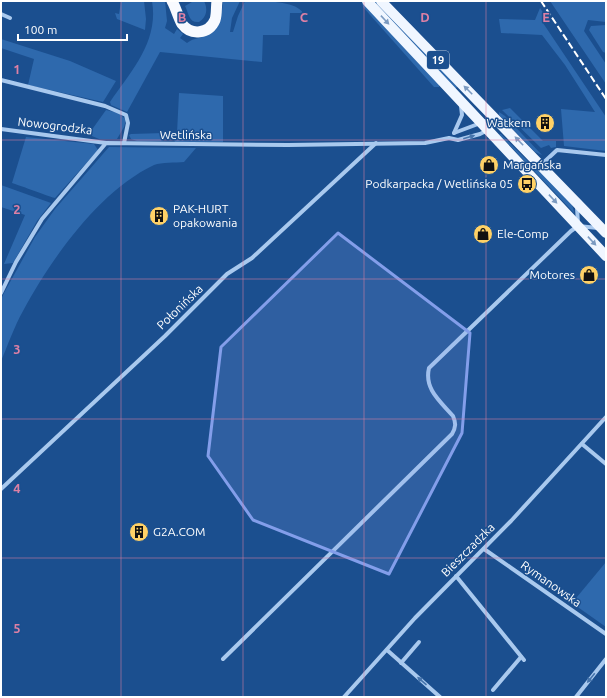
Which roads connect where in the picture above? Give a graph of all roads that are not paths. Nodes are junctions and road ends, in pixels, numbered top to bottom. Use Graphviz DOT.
graph roads {
  1 [pos="367,1"];
  2 [pos="381,1"];
  3 [pos="175,3"];
  4 [pos="215,4"];
  5 [pos="1,14"];
  6 [pos="10,18"];
  7 [pos="1,80"];
  8 [pos="461,101"];
  9 [pos="496,118"];
  10 [pos="481,122"];
  11 [pos="1,129"];
  12 [pos="488,130"];
  13 [pos="454,132"];
  14 [pos="449,138"];
  15 [pos="106,143"];
  16 [pos="124,143"];
  17 [pos="376,144"];
  18 [pos="606,155"];
  19 [pos="541,165"];
  20 [pos="576,202"];
  21 [pos="578,226"];
  22 [pos="604,231"];
  23 [pos="606,256"];
  24 [pos="1,293"];
  25 [pos="606,418"];
  26 [pos="582,444"];
  27 [pos="606,464"];
  28 [pos="1,489"];
  29 [pos="484,549"];
  30 [pos="456,576"];
  31 [pos="606,634"];
  32 [pos="419,642"];
  33 [pos="387,650"];
  34 [pos="223,659"];
  35 [pos="606,659"];
  36 [pos="402,663"];
  37 [pos="493,690"];
  38 [pos="344,697"];
  39 [pos="440,697"];
  40 [pos="576,697"];
  1 -- 8 [label="main road, 19, one-way"];
  9 -- 2 [label="main road, 19, one-way"];
  3 -- 4 [label="highway"];
  5 -- 6 [label="street"];
  7 -- 16 [label="street"];
  8 -- 10 [label="main road, 19"];
  8 -- 13 [label="street"];
  9 -- 10 [label="street"];
  9 -- 12 [label="street"];
  19 -- 9 [label="main road, 19, one-way"];
  10 -- 12 [label="main road, 19"];
  10 -- 13 [label="street"];
  11 -- 15 [label="street, Nowogrodzka"];
  14 -- 12 [label="street, Wetlińska, one-way"];
  12 -- 21 [label="main road, 19, one-way"];
  13 -- 14 [label="street"];
  14 -- 17 [label="street, Wetlińska"];
  15 -- 16 [label="street, Wetlińska"];
  15 -- 24 [label="street"];
  16 -- 17 [label="street, Wetlińska"];
  17 -- 28 [label="street, Połonińska"];
  18 -- 19 [label="street"];
  19 -- 20 [label="main road, 19"];
  20 -- 21 [label="street"];
  20 -- 22 [label="main road, 19"];
  21 -- 22 [label="street"];
  21 -- 23 [label="main road, 19, one-way"];
  21 -- 34 [label="street"];
  25 -- 26 [label="street, Bieszczadzka"];
  26 -- 27 [label="street"];
  26 -- 29 [label="street, Bieszczadzka"];
  29 -- 30 [label="street, Bieszczadzka"];
  29 -- 31 [label="street, Rymanowska"];
  30 -- 33 [label="street, Bieszczadzka"];
  30 -- 37 [label="street"];
  32 -- 36 [label="street"];
  33 -- 36 [label="street"];
  33 -- 38 [label="street, Bieszczadzka"];
  35 -- 40 [label="street, one-way"];
  39 -- 36 [label="street, one-way"];
}
